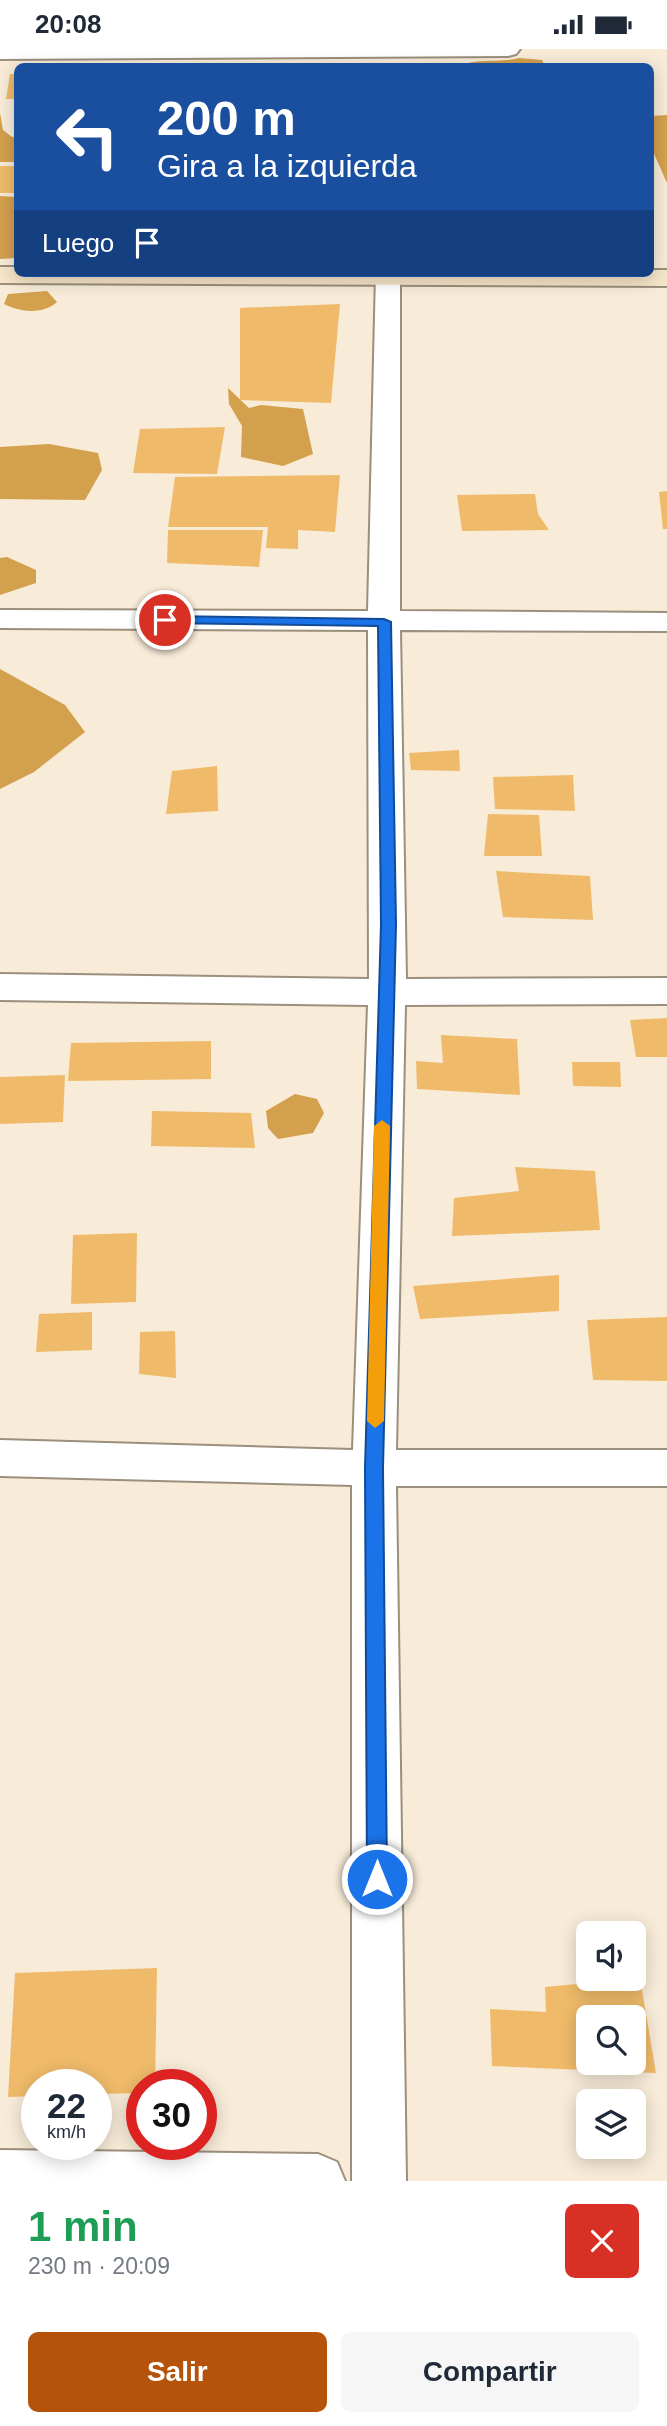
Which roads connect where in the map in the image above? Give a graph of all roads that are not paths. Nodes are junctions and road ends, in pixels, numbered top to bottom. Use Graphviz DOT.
graph roads {
  1 [pos="376,49"];
  2 [pos="508,49"];
  3 [pos="0,53"];
  4 [pos="387,277"];
  5 [pos="527,277"];
  6 [pos="667,278"];
  7 [pos="0,619"];
  8 [pos="384,622"];
  9 [pos="667,622"];
  10 [pos="0,987"];
  11 [pos="667,991"];
  12 [pos="385,992"];
  13 [pos="0,1458"];
  14 [pos="374,1468"];
  15 [pos="667,1468"];
  16 [pos="0,2177"];
  17 [pos="318,2181"];
  18 [pos="379,2181"];
  1 -- 2 [label="street"];
  1 -- 3 [label="street"];
  4 -- 8 [label="street"];
  5 -- 6 [label="street"];
  7 -- 8 [label="street"];
  8 -- 9 [label="street"];
  8 -- 12 [label="street"];
  10 -- 12 [label="street"];
  11 -- 12 [label="street"];
  12 -- 14 [label="street"];
  13 -- 14 [label="street"];
  14 -- 15 [label="street"];
  14 -- 18 [label="street"];
  16 -- 17 [label="street"];
}
